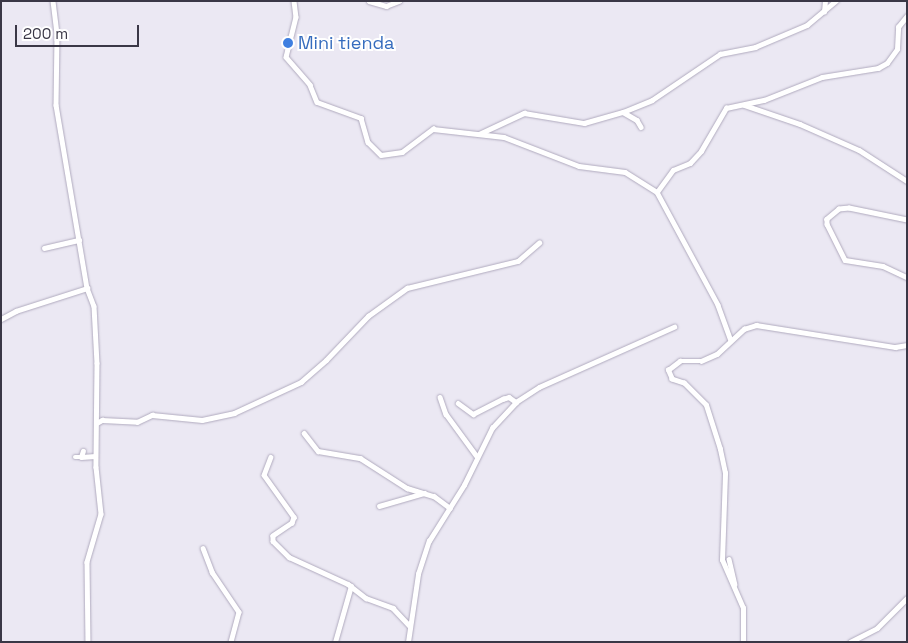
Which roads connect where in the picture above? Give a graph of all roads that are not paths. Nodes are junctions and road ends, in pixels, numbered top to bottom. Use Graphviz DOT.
graph roads {
  1 [pos="53,1"];
  2 [pos="294,1"];
  3 [pos="369,1"];
  4 [pos="399,1"];
  5 [pos="825,1"];
  6 [pos="836,1"];
  7 [pos="824,12"];
  8 [pos="907,16"];
  9 [pos="744,105"];
  10 [pos="623,112"];
  11 [pos="641,126"];
  12 [pos="479,134"];
  13 [pos="907,181"];
  14 [pos="657,192"];
  15 [pos="907,220"];
  16 [pos="79,240"];
  17 [pos="539,243"];
  18 [pos="44,248"];
  19 [pos="907,277"];
  20 [pos="87,288"];
  21 [pos="1,320"];
  22 [pos="674,327"];
  23 [pos="731,340"];
  24 [pos="907,345"];
  25 [pos="440,397"];
  26 [pos="516,402"];
  27 [pos="458,403"];
  28 [pos="97,423"];
  29 [pos="304,433"];
  30 [pos="83,451"];
  31 [pos="476,455"];
  32 [pos="95,456"];
  33 [pos="81,457"];
  34 [pos="272,457"];
  35 [pos="75,458"];
  36 [pos="424,493"];
  37 [pos="379,506"];
  38 [pos="450,508"];
  39 [pos="203,548"];
  40 [pos="729,559"];
  41 [pos="350,586"];
  42 [pos="739,597"];
  43 [pos="907,598"];
  44 [pos="410,626"];
  45 [pos="88,642"];
  46 [pos="231,642"];
  47 [pos="335,642"];
  48 [pos="408,642"];
  49 [pos="744,642"];
  50 [pos="850,642"];
  1 -- 16 [label="street"];
  2 -- 12 [label="street"];
  3 -- 4 [label="street"];
  5 -- 7 [label="street"];
  6 -- 7 [label="street"];
  7 -- 10 [label="street"];
  8 -- 9 [label="street"];
  9 -- 13 [label="street"];
  9 -- 14 [label="street"];
  10 -- 11 [label="street"];
  10 -- 12 [label="street"];
  12 -- 14 [label="street"];
  14 -- 23 [label="street"];
  15 -- 19 [label="street"];
  16 -- 18 [label="street"];
  16 -- 20 [label="street"];
  17 -- 28 [label="street"];
  20 -- 21 [label="street"];
  20 -- 28 [label="street"];
  22 -- 26 [label="street"];
  23 -- 24 [label="street"];
  23 -- 42 [label="street"];
  25 -- 31 [label="street"];
  26 -- 27 [label="street"];
  26 -- 31 [label="street"];
  28 -- 32 [label="street"];
  29 -- 36 [label="street"];
  30 -- 33 [label="street"];
  31 -- 38 [label="street"];
  32 -- 33 [label="street"];
  32 -- 45 [label="street"];
  33 -- 35 [label="street"];
  34 -- 41 [label="street"];
  36 -- 37 [label="street"];
  36 -- 38 [label="street"];
  38 -- 44 [label="street"];
  39 -- 46 [label="street"];
  40 -- 42 [label="street"];
  41 -- 44 [label="street"];
  41 -- 47 [label="street"];
  42 -- 49 [label="street"];
  43 -- 50 [label="street"];
  44 -- 48 [label="street"];
}
